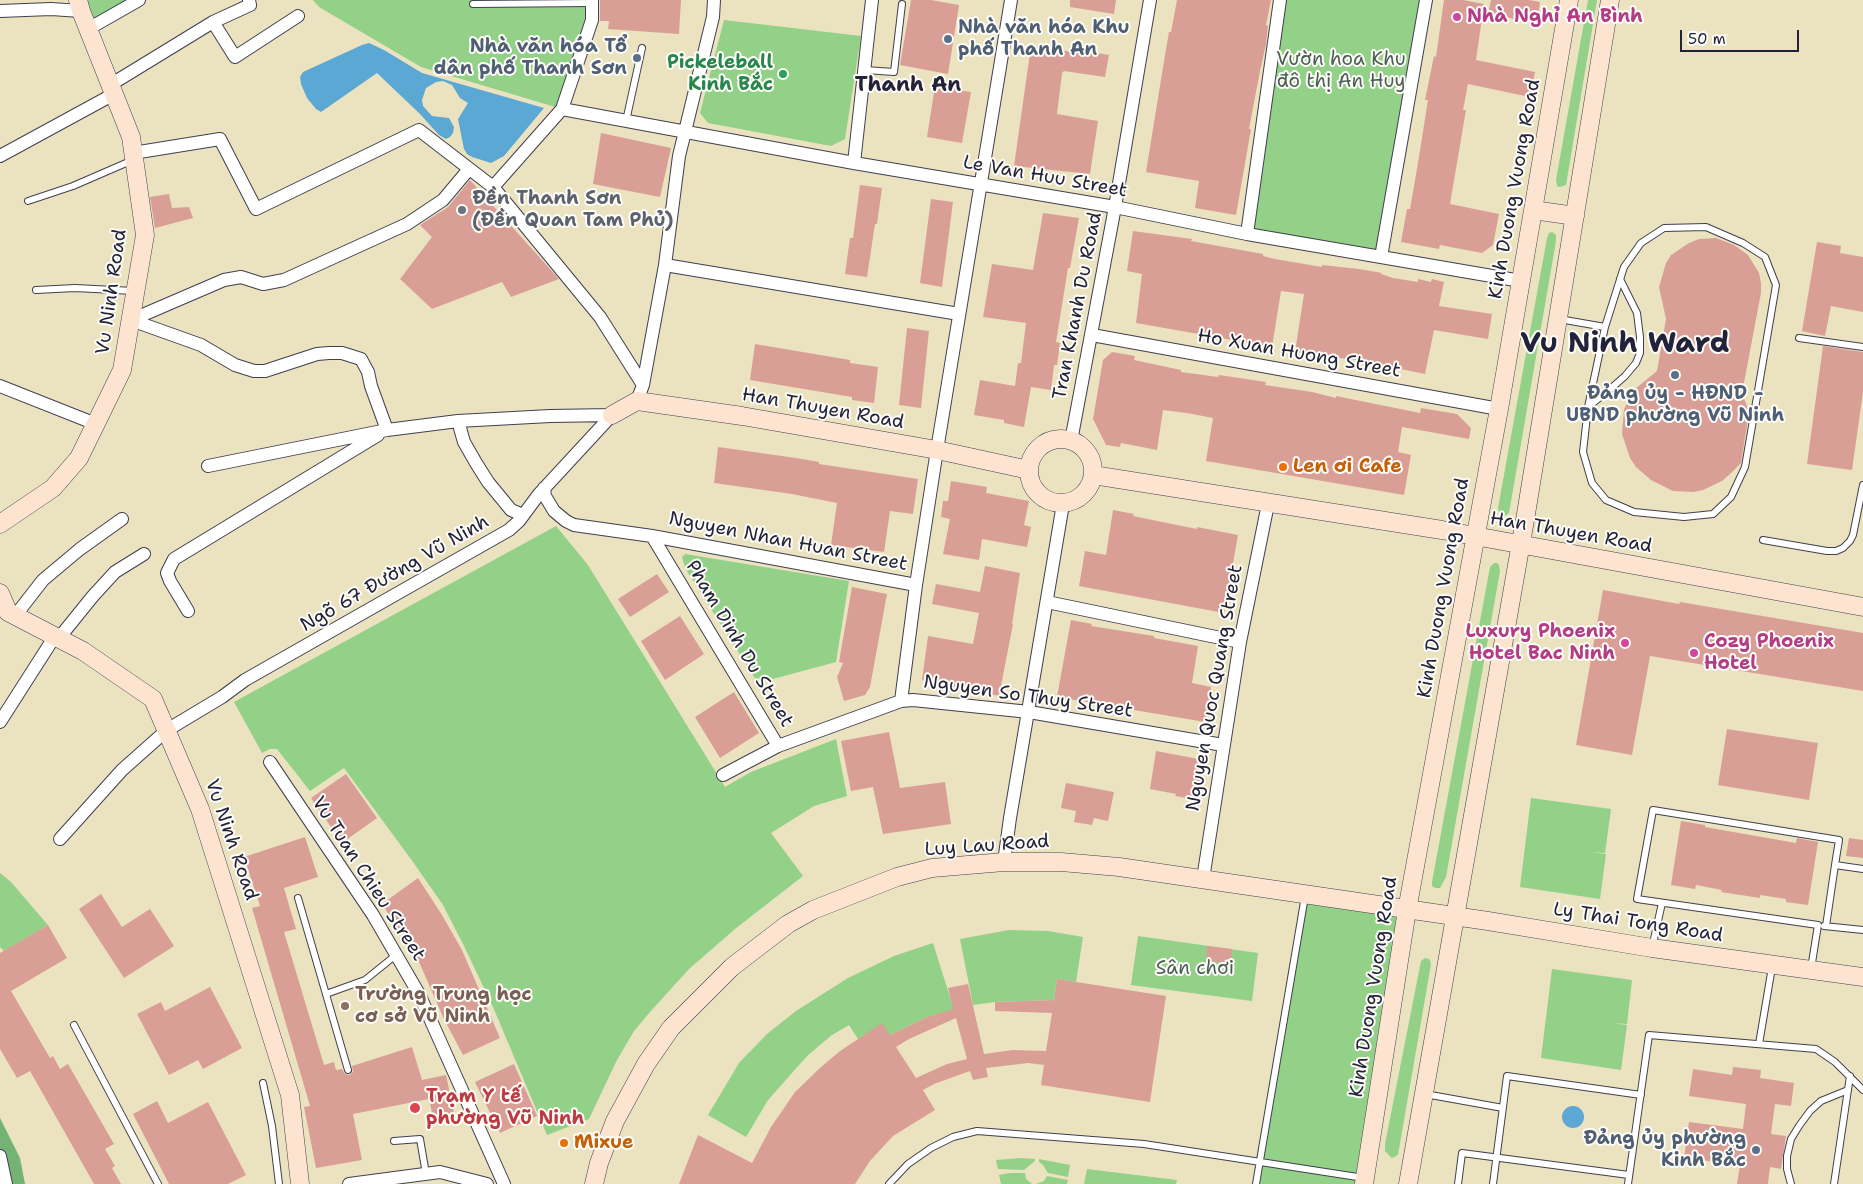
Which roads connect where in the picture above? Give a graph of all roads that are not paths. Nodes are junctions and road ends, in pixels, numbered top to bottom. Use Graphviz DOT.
graph roads {
  1 [pos="140,0"];
  2 [pos="249,0"];
  3 [pos="714,0"];
  4 [pos="872,0"];
  5 [pos="1011,0"];
  6 [pos="1150,0"];
  7 [pos="1280,0"];
  8 [pos="1426,0"];
  9 [pos="1569,0"];
  10 [pos="1610,0"];
  11 [pos="592,1"];
  12 [pos="473,4"];
  13 [pos="902,4"];
  14 [pos="79,6"];
  15 [pos="0,11"];
  16 [pos="298,16"];
  17 [pos="213,22"];
  18 [pos="88,29"];
  19 [pos="642,48"];
  20 [pos="865,70"];
  21 [pos="112,89"];
  22 [pos="562,109"];
  23 [pos="626,121"];
  24 [pos="685,132"];
  25 [pos="0,156"];
  26 [pos="134,157"];
  27 [pos="854,163"];
  28 [pos="469,169"];
  29 [pos="981,184"];
  30 [pos="493,187"];
  31 [pos="28,201"];
  32 [pos="1115,208"];
  33 [pos="1533,210"];
  34 [pos="1575,216"];
  35 [pos="1247,234"];
  36 [pos="1381,257"];
  37 [pos="665,265"];
  38 [pos="1620,279"];
  39 [pos="1521,281"];
  40 [pos="36,290"];
  41 [pos="136,292"];
  42 [pos="959,314"];
  43 [pos="1559,319"];
  44 [pos="131,320"];
  45 [pos="1605,327"];
  46 [pos="1092,335"];
  47 [pos="1799,338"];
  48 [pos="1863,347"];
  49 [pos="0,386"];
  50 [pos="640,393"];
  51 [pos="1588,407"];
  52 [pos="1499,409"];
  53 [pos="612,415"];
  54 [pos="458,421"];
  55 [pos="96,424"];
  56 [pos="387,430"];
  57 [pos="1071,441"];
  58 [pos="937,450"];
  59 [pos="208,466"];
  60 [pos="1029,470"];
  61 [pos="1093,475"];
  62 [pos="1863,485"];
  63 [pos="544,488"];
  64 [pos="1063,504"];
  65 [pos="1268,504"];
  66 [pos="523,515"];
  67 [pos="122,519"];
  68 [pos="0,524"];
  69 [pos="652,536"];
  70 [pos="1474,537"];
  71 [pos="1763,540"];
  72 [pos="1520,546"];
  73 [pos="144,554"];
  74 [pos="916,585"];
  75 [pos="0,593"];
  76 [pos="1047,602"];
  77 [pos="1863,607"];
  78 [pos="188,611"];
  79 [pos="8,614"];
  80 [pos="57,637"];
  81 [pos="1240,642"];
  82 [pos="901,701"];
  83 [pos="1029,712"];
  84 [pos="0,722"];
  85 [pos="167,730"];
  86 [pos="1223,745"];
  87 [pos="778,746"];
  88 [pos="270,762"];
  89 [pos="723,775"];
  90 [pos="60,839"];
  91 [pos="1004,862"];
  92 [pos="1835,866"];
  93 [pos="1863,869"];
  94 [pos="1203,879"];
  95 [pos="1305,896"];
  96 [pos="298,898"];
  97 [pos="1662,903"];
  98 [pos="1407,910"];
  99 [pos="1455,916"];
  100 [pos="1818,925"];
  101 [pos="1826,926"];
  102 [pos="1863,930"];
  103 [pos="1652,948"];
  104 [pos="396,955"];
  105 [pos="1772,964"];
  106 [pos="1811,970"];
  107 [pos="1863,977"];
  108 [pos="326,994"];
  109 [pos="74,1025"];
  110 [pos="1759,1044"];
  111 [pos="348,1070"];
  112 [pos="1850,1076"];
  113 [pos="263,1083"];
  114 [pos="1848,1090"];
  115 [pos="1863,1090"];
  116 [pos="1424,1094"];
  117 [pos="1641,1095"];
  118 [pos="1502,1108"];
  119 [pos="394,1141"];
  120 [pos="0,1156"];
  121 [pos="1496,1158"];
  122 [pos="1260,1162"];
  123 [pos="426,1174"];
  124 [pos="1629,1175"];
  125 [pos="1365,1181"];
  126 [pos="6,1184"];
  127 [pos="158,1184"];
  128 [pos="280,1184"];
  129 [pos="300,1184"];
  130 [pos="349,1184"];
  131 [pos="487,1184"];
  132 [pos="504,1184"];
  133 [pos="594,1184"];
  134 [pos="889,1184"];
  135 [pos="1256,1184"];
  136 [pos="1408,1184"];
  137 [pos="1458,1184"];
  138 [pos="1493,1184"];
  139 [pos="1628,1184"];
  140 [pos="1791,1184"];
  141 [pos="1834,1184"];
  1 -- 18 [label="street"];
  2 -- 17 [label="street"];
  3 -- 24 [label="street"];
  4 -- 20 [label="street"];
  5 -- 29 [label="street"];
  6 -- 32 [label="street, Tran Khanh Du Road"];
  7 -- 35 [label="street"];
  8 -- 36 [label="street"];
  9 -- 33 [label="street, Kinh Duong Vuong Road"];
  10 -- 34 [label="street"];
  11 -- 12 [label="lane"];
  11 -- 22 [label="street"];
  13 -- 20 [label="lane"];
  14 -- 15 [label="street"];
  14 -- 18 [label="street, Vu Ninh Road"];
  16 -- 17 [label="street"];
  17 -- 21 [label="street"];
  18 -- 21 [label="street, Vu Ninh Road"];
  19 -- 23 [label="lane"];
  20 -- 27 [label="street"];
  21 -- 25 [label="street"];
  21 -- 26 [label="street, Vu Ninh Road"];
  22 -- 23 [label="street, Le Van Huu Street"];
  22 -- 30 [label="street"];
  23 -- 24 [label="street, Le Van Huu Street"];
  24 -- 27 [label="street, Le Van Huu Street"];
  24 -- 37 [label="street"];
  26 -- 28 [label="street"];
  26 -- 31 [label="lane"];
  26 -- 41 [label="street, Vu Ninh Road"];
  27 -- 29 [label="street, Le Van Huu Street"];
  28 -- 30 [label="street"];
  28 -- 44 [label="street"];
  29 -- 32 [label="street, Le Van Huu Street"];
  29 -- 42 [label="street"];
  30 -- 50 [label="street"];
  32 -- 35 [label="street, Le Van Huu Street"];
  32 -- 46 [label="street, Tran Khanh Du Road"];
  33 -- 34 [label="street"];
  33 -- 39 [label="street, Kinh Duong Vuong Road"];
  34 -- 43 [label="street"];
  35 -- 36 [label="street, Le Van Huu Street"];
  36 -- 39 [label="street, Le Van Huu Street"];
  37 -- 42 [label="street"];
  37 -- 50 [label="street"];
  38 -- 45 [label="lane"];
  38 -- 51 [label="lane"];
  38 -- 51 [label="lane"];
  39 -- 52 [label="street, Kinh Duong Vuong Road"];
  40 -- 41 [label="lane"];
  41 -- 44 [label="street, Vu Ninh Road"];
  42 -- 58 [label="street"];
  43 -- 45 [label="lane"];
  43 -- 72 [label="street"];
  44 -- 55 [label="street, Vu Ninh Road"];
  44 -- 56 [label="street"];
  45 -- 51 [label="lane"];
  46 -- 52 [label="street, Ho Xuan Huong Street"];
  46 -- 57 [label="street, Tran Khanh Du Road"];
  47 -- 48 [label="lane"];
  49 -- 55 [label="street"];
  50 -- 53 [label="street"];
  50 -- 58 [label="street, Han Thuyen Road"];
  52 -- 70 [label="street, Kinh Duong Vuong Road"];
  53 -- 54 [label="street"];
  53 -- 63 [label="street, Ngõ 67 Đường Vũ Ninh"];
  54 -- 56 [label="street"];
  54 -- 66 [label="street"];
  55 -- 68 [label="street, Vu Ninh Road"];
  56 -- 59 [label="street"];
  56 -- 78 [label="street"];
  57 -- 60 [label="street"];
  57 -- 61 [label="street"];
  58 -- 60 [label="street, Han Thuyen Road"];
  58 -- 74 [label="street"];
  60 -- 64 [label="street"];
  61 -- 64 [label="street"];
  61 -- 65 [label="street, Han Thuyen Road"];
  62 -- 71 [label="lane"];
  63 -- 66 [label="street, Ngõ 67 Đường Vũ Ninh"];
  63 -- 69 [label="street, Nguyen Nhan Huan Street"];
  64 -- 76 [label="street"];
  65 -- 70 [label="street, Han Thuyen Road"];
  65 -- 81 [label="street, Nguyen Quoc Quang Street"];
  66 -- 85 [label="street, Ngõ 67 Đường Vũ Ninh"];
  67 -- 79 [label="street"];
  69 -- 74 [label="street, Nguyen Nhan Huan Street"];
  69 -- 87 [label="street, Pham Dinh Du Street"];
  70 -- 72 [label="street, Han Thuyen Road"];
  70 -- 98 [label="street, Kinh Duong Vuong Road"];
  72 -- 77 [label="street, Han Thuyen Road"];
  72 -- 99 [label="street"];
  73 -- 80 [label="street"];
  74 -- 82 [label="street"];
  75 -- 79 [label="street"];
  76 -- 81 [label="street"];
  76 -- 83 [label="street"];
  79 -- 80 [label="street, Vu Ninh Road"];
  80 -- 84 [label="street"];
  80 -- 85 [label="street, Vu Ninh Road"];
  81 -- 86 [label="street, Nguyen Quoc Quang Street"];
  82 -- 83 [label="street, Nguyen So Thuy Street"];
  82 -- 87 [label="street, Nguyen So Thuy Street"];
  83 -- 86 [label="street, Nguyen So Thuy Street"];
  83 -- 91 [label="street"];
  85 -- 90 [label="street, Ngõ 67 Đường Vũ Ninh"];
  85 -- 129 [label="street, Vu Ninh Road"];
  86 -- 94 [label="street, Nguyen Quoc Quang Street"];
  87 -- 89 [label="street, Nguyen So Thuy Street"];
  88 -- 104 [label="street, Vu Tuan Chieu Street"];
  91 -- 94 [label="street, Luy Lau Road"];
  91 -- 133 [label="street, Luy Lau Road"];
  92 -- 93 [label="lane"];
  92 -- 97 [label="lane"];
  92 -- 101 [label="lane"];
  94 -- 95 [label="street, Luy Lau Road"];
  95 -- 98 [label="street, Luy Lau Road"];
  95 -- 122 [label="lane"];
  96 -- 108 [label="lane"];
  97 -- 100 [label="lane"];
  97 -- 103 [label="lane"];
  98 -- 99 [label="street, Ly Thai Tong Road"];
  98 -- 125 [label="street, Kinh Duong Vuong Road"];
  99 -- 103 [label="street, Ly Thai Tong Road"];
  99 -- 116 [label="street"];
  100 -- 101 [label="lane"];
  100 -- 106 [label="lane"];
  101 -- 102 [label="lane"];
  103 -- 105 [label="street, Ly Thai Tong Road"];
  104 -- 108 [label="lane"];
  104 -- 132 [label="street, Vu Tuan Chieu Street"];
  105 -- 106 [label="street, Ly Thai Tong Road"];
  105 -- 110 [label="lane"];
  106 -- 107 [label="street, Ly Thai Tong Road"];
  108 -- 111 [label="lane"];
  109 -- 127 [label="lane"];
  110 -- 112 [label="lane"];
  110 -- 117 [label="lane"];
  112 -- 114 [label="lane"];
  112 -- 115 [label="lane"];
  113 -- 128 [label="lane"];
  114 -- 140 [label="lane"];
  114 -- 141 [label="lane"];
  116 -- 118 [label="lane"];
  116 -- 136 [label="street"];
  117 -- 118 [label="lane"];
  117 -- 124 [label="lane"];
  118 -- 121 [label="lane"];
  119 -- 123 [label="lane"];
  120 -- 126 [label="street"];
  121 -- 124 [label="lane"];
  121 -- 137 [label="lane"];
  121 -- 138 [label="lane"];
  122 -- 125 [label="lane"];
  122 -- 134 [label="lane"];
  122 -- 135 [label="lane"];
  123 -- 130 [label="street"];
  123 -- 131 [label="street"];
  124 -- 139 [label="lane"];
}
